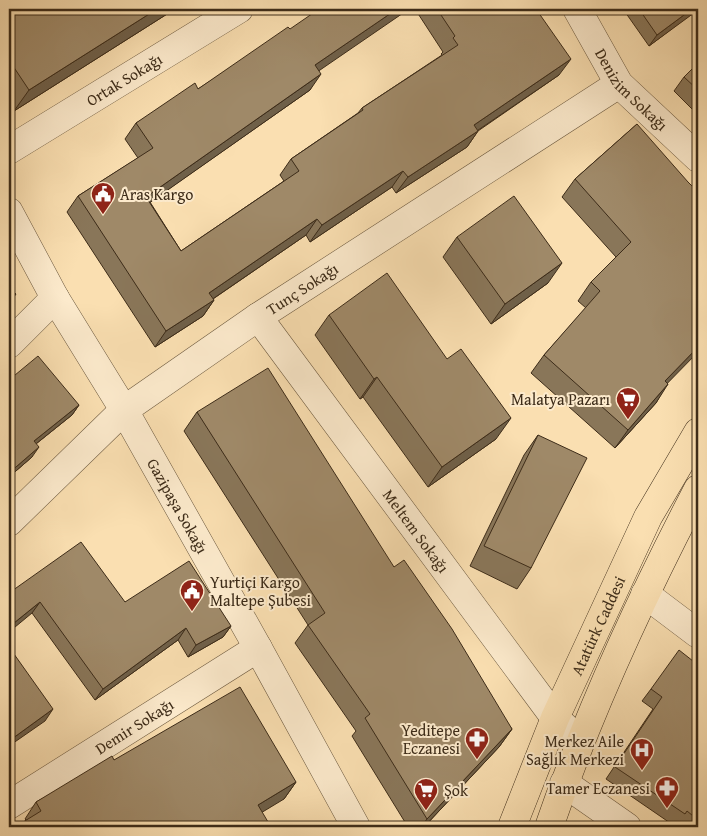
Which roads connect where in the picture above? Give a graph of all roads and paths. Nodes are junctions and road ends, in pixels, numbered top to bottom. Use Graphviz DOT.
graph roads {
  1 [pos="239,9"];
  2 [pos="577,9"];
  3 [pos="619,84"];
  4 [pos="9,150"];
  5 [pos="698,158"];
  6 [pos="9,212"];
  7 [pos="55,298"];
  8 [pos="258,317"];
  9 [pos="9,344"];
  10 [pos="124,410"];
  11 [pos="698,432"];
  12 [pos="698,489"];
  13 [pos="9,522"];
  14 [pos="645,594"];
  15 [pos="698,634"];
  16 [pos="258,648"];
  17 [pos="555,718"];
  18 [pos="580,741"];
  19 [pos="564,783"];
  20 [pos="9,805"];
  21 [pos="356,827"];
  22 [pos="512,827"];
  23 [pos="548,827"];
  24 [pos="627,827"];
  1 -- 4 [label="street, Ortak Sokağı"];
  2 -- 3 [label="street, Denizim Sokağı"];
  3 -- 5 [label="street, Denizim Sokağı"];
  3 -- 8 [label="street, Tunç Sokağı"];
  6 -- 7 [label="street, Gazipaşa Sokağı"];
  7 -- 9 [label="street"];
  7 -- 10 [label="street, Gazipaşa Sokağı"];
  8 -- 10 [label="street, Tunç Sokağı"];
  8 -- 17 [label="street, Meltem Sokağı"];
  10 -- 13 [label="street, Tunç Sokağı"];
  10 -- 16 [label="street, Gazipaşa Sokağı"];
  11 -- 17 [label="main road, Atatürk Caddesi"];
  12 -- 14 [label="main road, Atatürk Caddesi"];
  14 -- 15 [label="street"];
  14 -- 18 [label="main road, Atatürk Caddesi"];
  16 -- 20 [label="street, Demir Sokağı"];
  16 -- 21 [label="street, Gazipaşa Sokağı"];
  17 -- 18 [label="street, Meltem Sokağı"];
  17 -- 22 [label="main road, Atatürk Caddesi"];
  18 -- 19 [label="main road, Atatürk Caddesi"];
  19 -- 23 [label="main road, Atatürk Caddesi"];
  19 -- 24 [label="street"];
}
